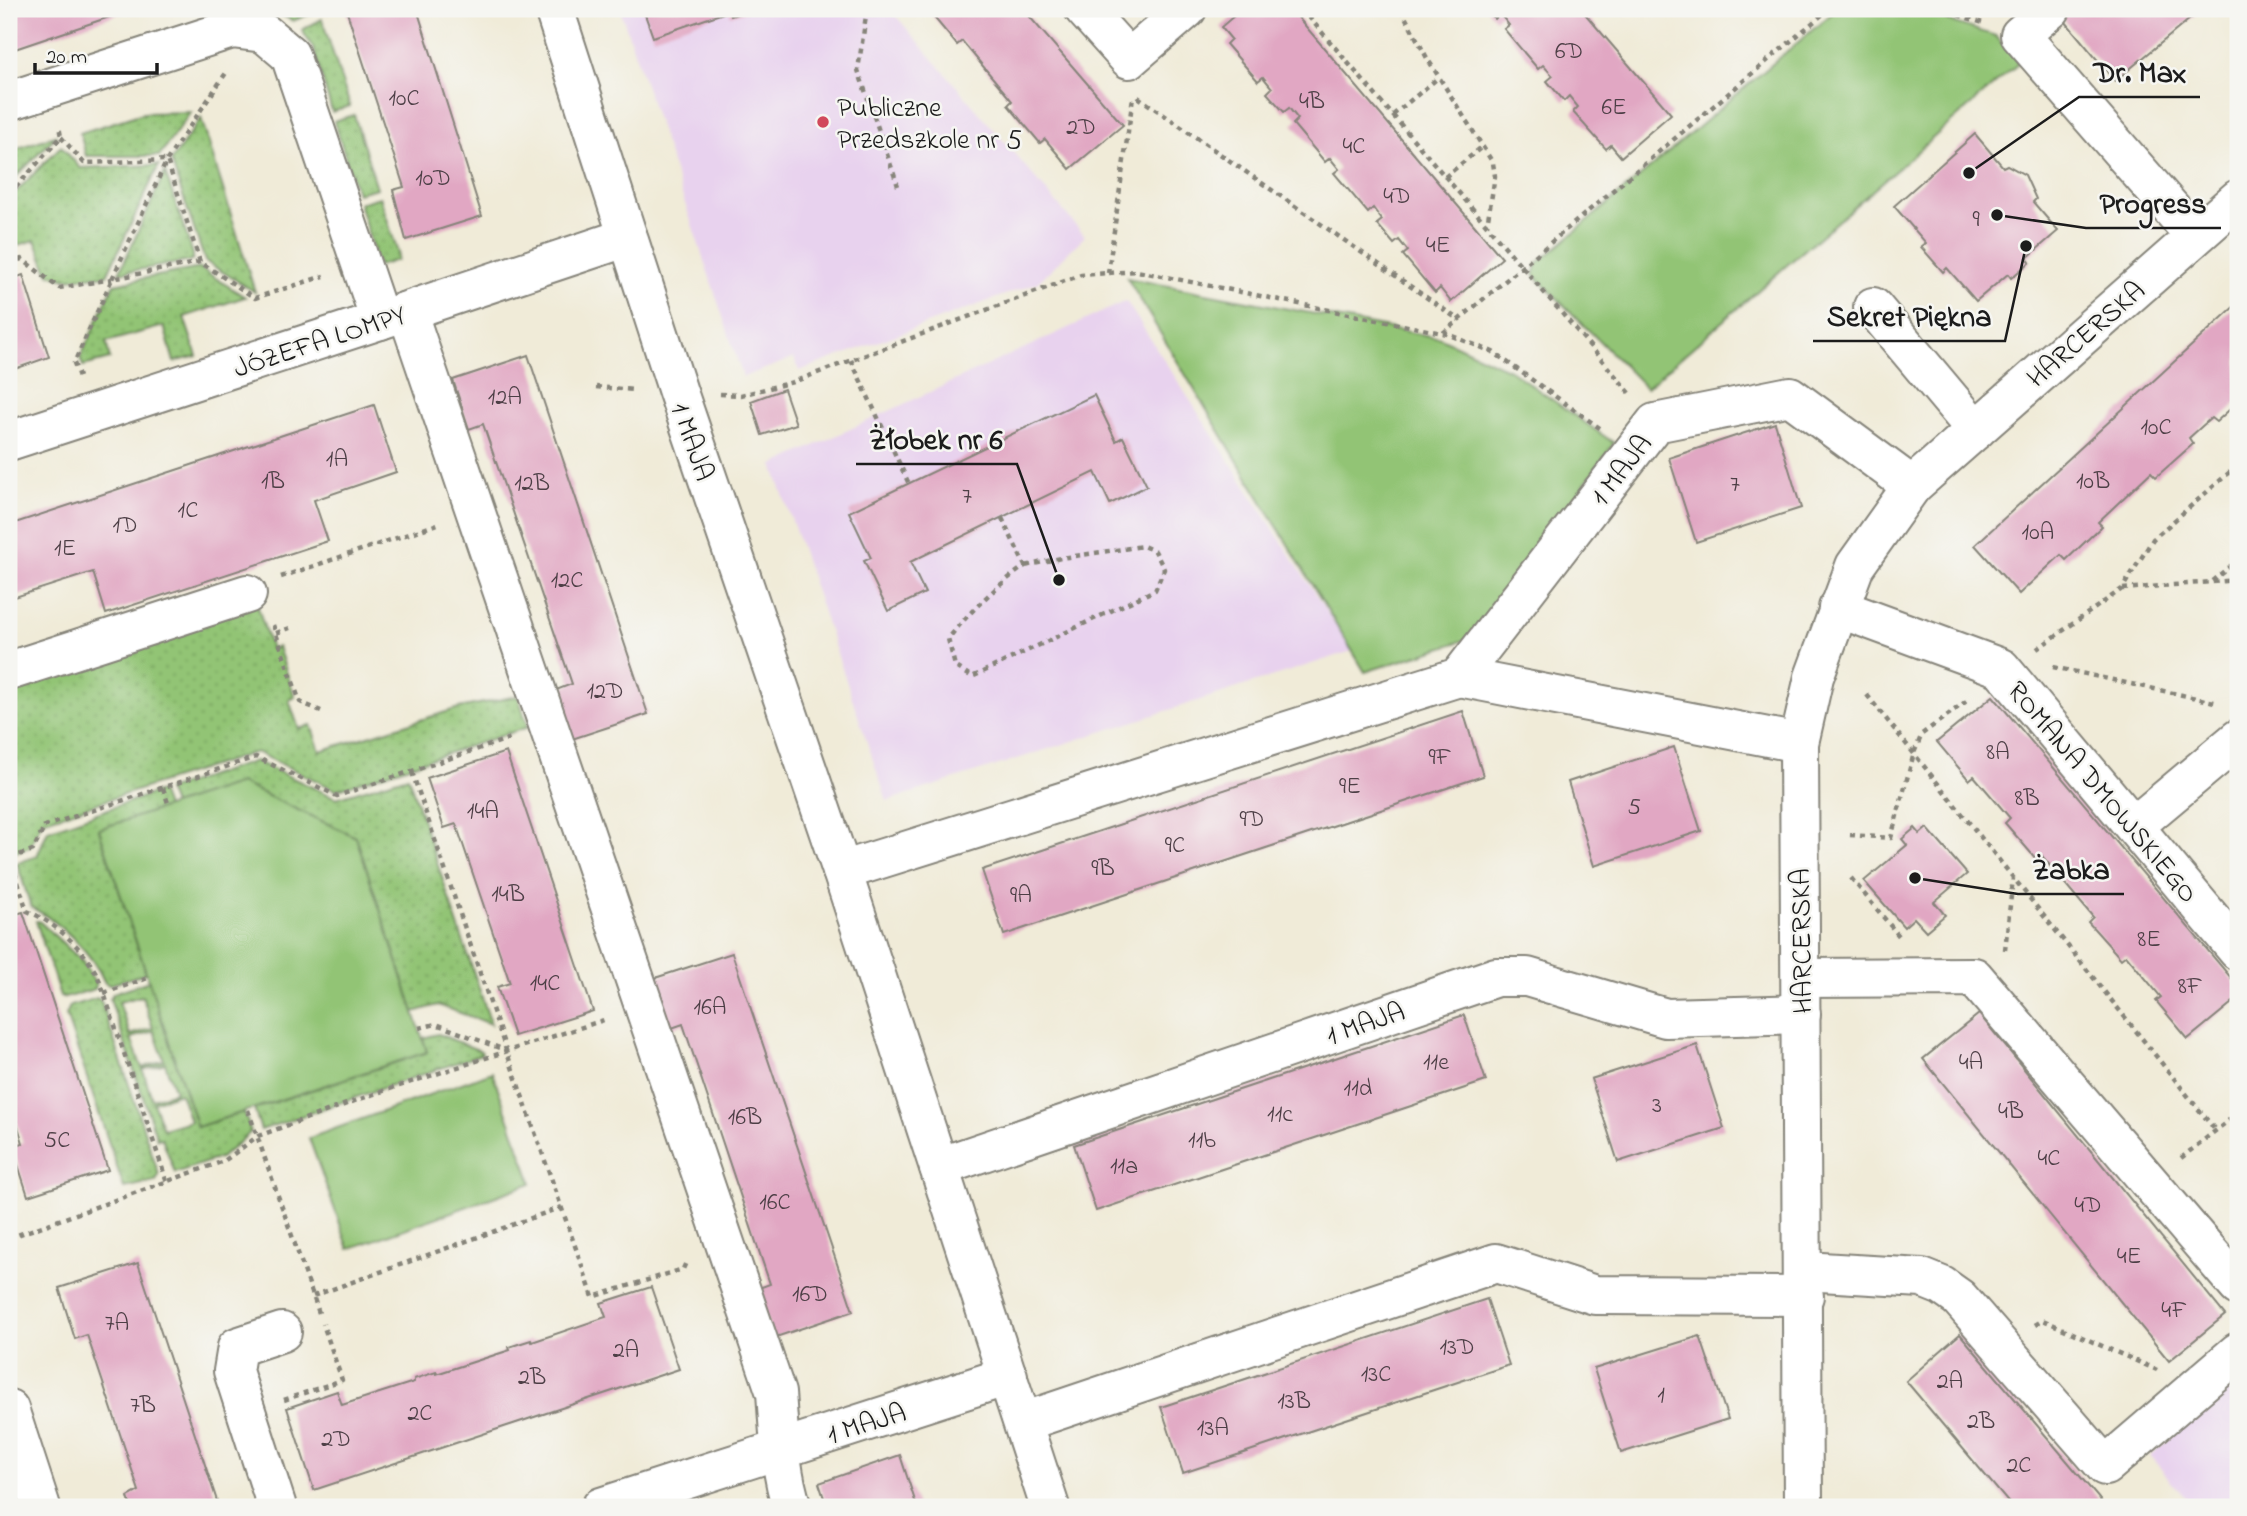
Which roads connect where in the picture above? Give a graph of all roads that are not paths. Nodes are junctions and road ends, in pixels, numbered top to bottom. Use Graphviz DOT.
graph roads {
  1 [pos="554,9"];
  2 [pos="1084,9"];
  3 [pos="1187,9"];
  4 [pos="2051,9"];
  5 [pos="9,101"];
  6 [pos="2238,198"];
  7 [pos="2195,236"];
  8 [pos="628,237"];
  9 [pos="1873,307"];
  10 [pos="394,315"];
  11 [pos="1976,430"];
  12 [pos="9,441"];
  13 [pos="1912,486"];
  14 [pos="256,588"];
  15 [pos="1838,608"];
  16 [pos="9,671"];
  17 [pos="1459,677"];
  18 [pos="2232,722"];
  19 [pos="1799,743"];
  20 [pos="2134,826"];
  21 [pos="842,871"];
  22 [pos="2238,951"];
  23 [pos="1801,996"];
  24 [pos="940,1167"];
  25 [pos="1804,1284"];
  26 [pos="2238,1286"];
  27 [pos="282,1332"];
  28 [pos="2238,1352"];
  29 [pos="1008,1376"];
  30 [pos="9,1409"];
  31 [pos="1023,1422"];
  32 [pos="781,1448"];
  33 [pos="41,1507"];
  34 [pos="276,1507"];
  35 [pos="601,1507"];
  36 [pos="792,1507"];
  37 [pos="1050,1507"];
  38 [pos="1803,1507"];
  1 -- 8 [label="street, 1 MAJA"];
  2 -- 3 [label="street"];
  4 -- 7 [label="street"];
  5 -- 10 [label="street"];
  6 -- 7 [label="street, HARCERSKA"];
  7 -- 11 [label="street, HARCERSKA"];
  8 -- 10 [label="street, JÓZEFA LOMPY"];
  8 -- 21 [label="street, 1 MAJA"];
  9 -- 11 [label="street"];
  10 -- 12 [label="street, JÓZEFA LOMPY"];
  10 -- 32 [label="street"];
  11 -- 13 [label="street, HARCERSKA"];
  13 -- 15 [label="street, HARCERSKA"];
  13 -- 17 [label="street, 1 MAJA"];
  14 -- 16 [label="street"];
  15 -- 19 [label="street, HARCERSKA"];
  15 -- 20 [label="street, ROMANA DMOWSKIEGO"];
  17 -- 19 [label="street"];
  17 -- 21 [label="street"];
  18 -- 20 [label="street"];
  19 -- 23 [label="street, HARCERSKA"];
  20 -- 22 [label="street, ROMANA DMOWSKIEGO"];
  21 -- 24 [label="street, 1 MAJA"];
  23 -- 24 [label="street, 1 MAJA"];
  23 -- 25 [label="street, HARCERSKA"];
  23 -- 26 [label="street, 1 MAJA"];
  24 -- 29 [label="street, 1 MAJA"];
  25 -- 28 [label="street"];
  25 -- 31 [label="street"];
  25 -- 38 [label="street, HARCERSKA"];
  27 -- 34 [label="street"];
  29 -- 31 [label="street, 1 MAJA"];
  29 -- 32 [label="street, 1 MAJA"];
  30 -- 33 [label="street"];
  31 -- 37 [label="street, 1 MAJA"];
  32 -- 35 [label="street, 1 MAJA"];
  32 -- 36 [label="street"];
}
